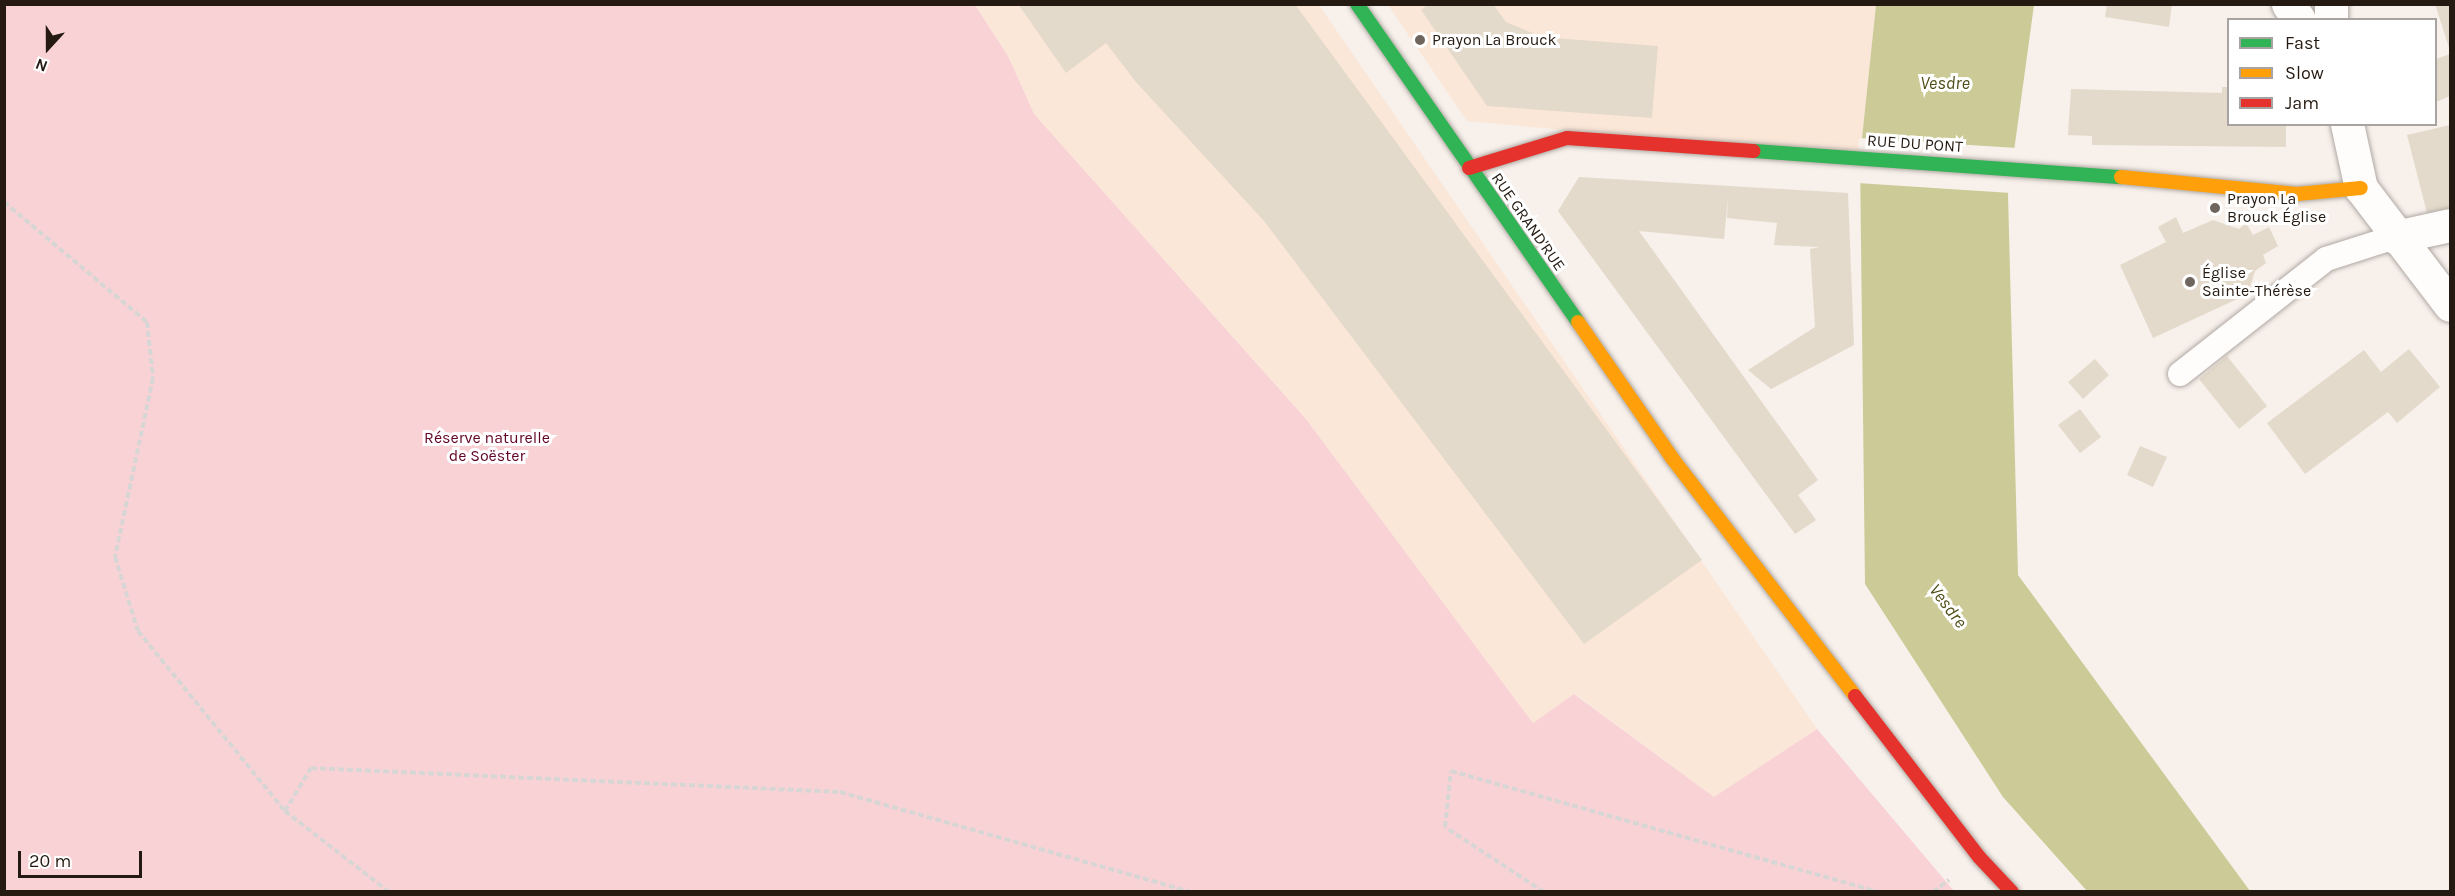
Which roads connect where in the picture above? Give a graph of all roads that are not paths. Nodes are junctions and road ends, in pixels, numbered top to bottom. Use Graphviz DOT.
graph roads {
  1 [pos="1357,4"];
  2 [pos="2288,4"];
  3 [pos="2298,18"];
  4 [pos="2347,126"];
  5 [pos="1469,168"];
  6 [pos="2361,188"];
  7 [pos="2451,225"];
  8 [pos="2396,237"];
  9 [pos="2451,305"];
  10 [pos="2180,374"];
  11 [pos="2012,891"];
  1 -- 5 [label="main road, RUE GRAND'RUE"];
  2 -- 3 [label="street"];
  4 -- 6 [label="street"];
  5 -- 6 [label="main road, RUE DU PONT"];
  5 -- 11 [label="main road, RUE GRAND'RUE"];
  6 -- 8 [label="street"];
  7 -- 8 [label="street"];
  8 -- 9 [label="street"];
  8 -- 10 [label="lane"];
}
